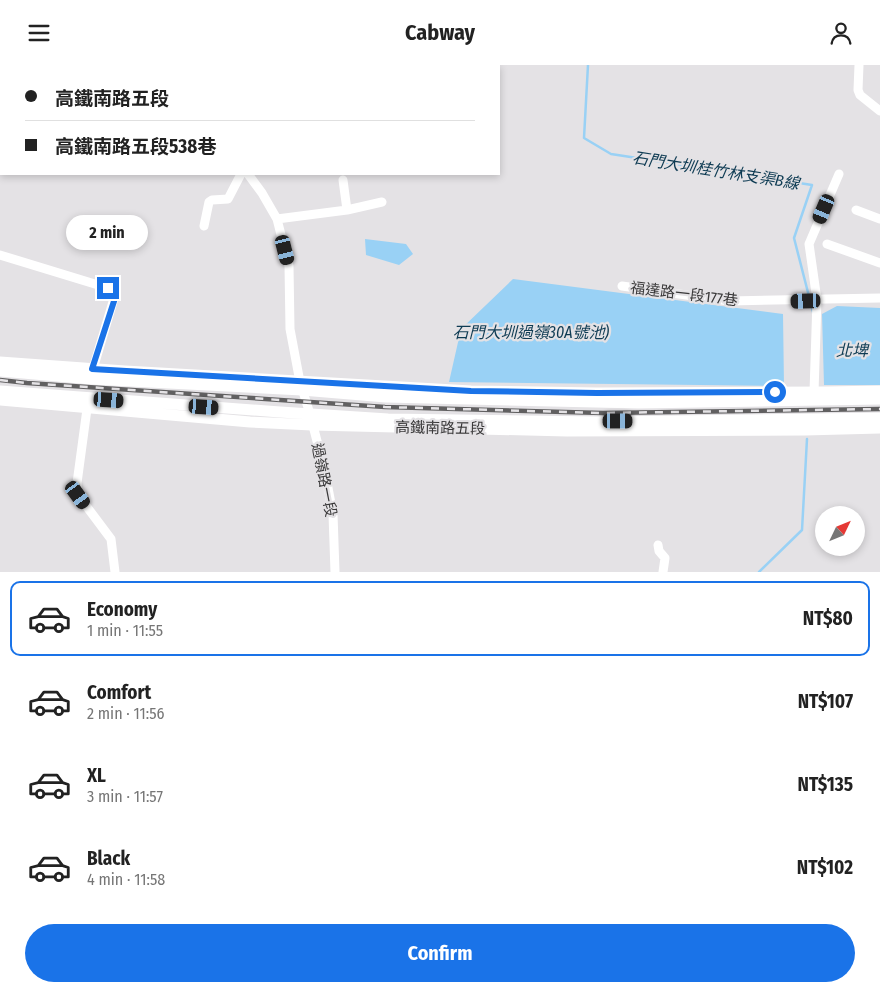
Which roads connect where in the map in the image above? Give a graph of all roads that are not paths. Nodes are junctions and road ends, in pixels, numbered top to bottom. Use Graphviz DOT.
graph roads {
  1 [pos="859,65"];
  2 [pos="880,111"];
  3 [pos="839,174"];
  4 [pos="240,175"];
  5 [pos="249,175"];
  6 [pos="343,180"];
  7 [pos="382,202"];
  8 [pos="347,210"];
  9 [pos="856,210"];
  10 [pos="277,219"];
  11 [pos="880,219"];
  12 [pos="204,226"];
  13 [pos="827,244"];
  14 [pos="0,255"];
  15 [pos="880,263"];
  16 [pos="622,286"];
  17 [pos="880,298"];
  18 [pos="812,300"];
  19 [pos="0,362"];
  20 [pos="92,369"];
  21 [pos="0,371"];
  22 [pos="125,371"];
  23 [pos="167,383"];
  24 [pos="301,386"];
  25 [pos="880,391"];
  26 [pos="814,392"];
  27 [pos="735,393"];
  28 [pos="1,394"];
  29 [pos="880,399"];
  30 [pos="693,403"];
  31 [pos="87,409"];
  32 [pos="880,418"];
  33 [pos="311,420"];
  34 [pos="599,422"];
  35 [pos="880,428"];
  36 [pos="649,431"];
  37 [pos="658,545"];
  38 [pos="115,572"];
  39 [pos="335,572"];
  40 [pos="663,572"];
  1 -- 2 [label="street"];
  3 -- 18 [label="street"];
  4 -- 12 [label="street"];
  5 -- 10 [label="street, 過嶺路一段"];
  6 -- 8 [label="street"];
  7 -- 8 [label="street"];
  8 -- 10 [label="street"];
  9 -- 11 [label="street"];
  10 -- 24 [label="street, 過嶺路一段"];
  13 -- 15 [label="street"];
  14 -- 20 [label="street"];
  16 -- 18 [label="street, 福達路一段177巷"];
  17 -- 18 [label="street, 福達路一段177巷"];
  18 -- 26 [label="street"];
  19 -- 20 [label="main road, 高鐵南路五段"];
  20 -- 22 [label="main road, 高鐵南路五段"];
  21 -- 23 [label="main road, 高鐵南路五段"];
  22 -- 23 [label="main road"];
  22 -- 24 [label="main road, 高鐵南路五段"];
  23 -- 24 [label="main road, 高鐵南路五段"];
  24 -- 27 [label="main road, 高鐵南路五段"];
  24 -- 30 [label="main road, 高鐵南路五段"];
  24 -- 33 [label="street, 過嶺路一段"];
  25 -- 26 [label="main road, 高鐵南路五段"];
  26 -- 27 [label="main road, 高鐵南路五段"];
  27 -- 30 [label="main road"];
  28 -- 31 [label="main road, 高鐵南路五段"];
  28 -- 33 [label="main road, 高鐵南路五段"];
  29 -- 30 [label="main road, 高鐵南路五段"];
  31 -- 33 [label="main road, 高鐵南路五段"];
  31 -- 38 [label="street"];
  32 -- 34 [label="main road, 高鐵南路五段"];
  33 -- 34 [label="main road, 高鐵南路五段"];
  33 -- 36 [label="main road, 高鐵南路五段"];
  33 -- 39 [label="street, 過嶺路一段"];
  34 -- 36 [label="main road"];
  35 -- 36 [label="main road, 高鐵南路五段"];
  37 -- 40 [label="street"];
}
